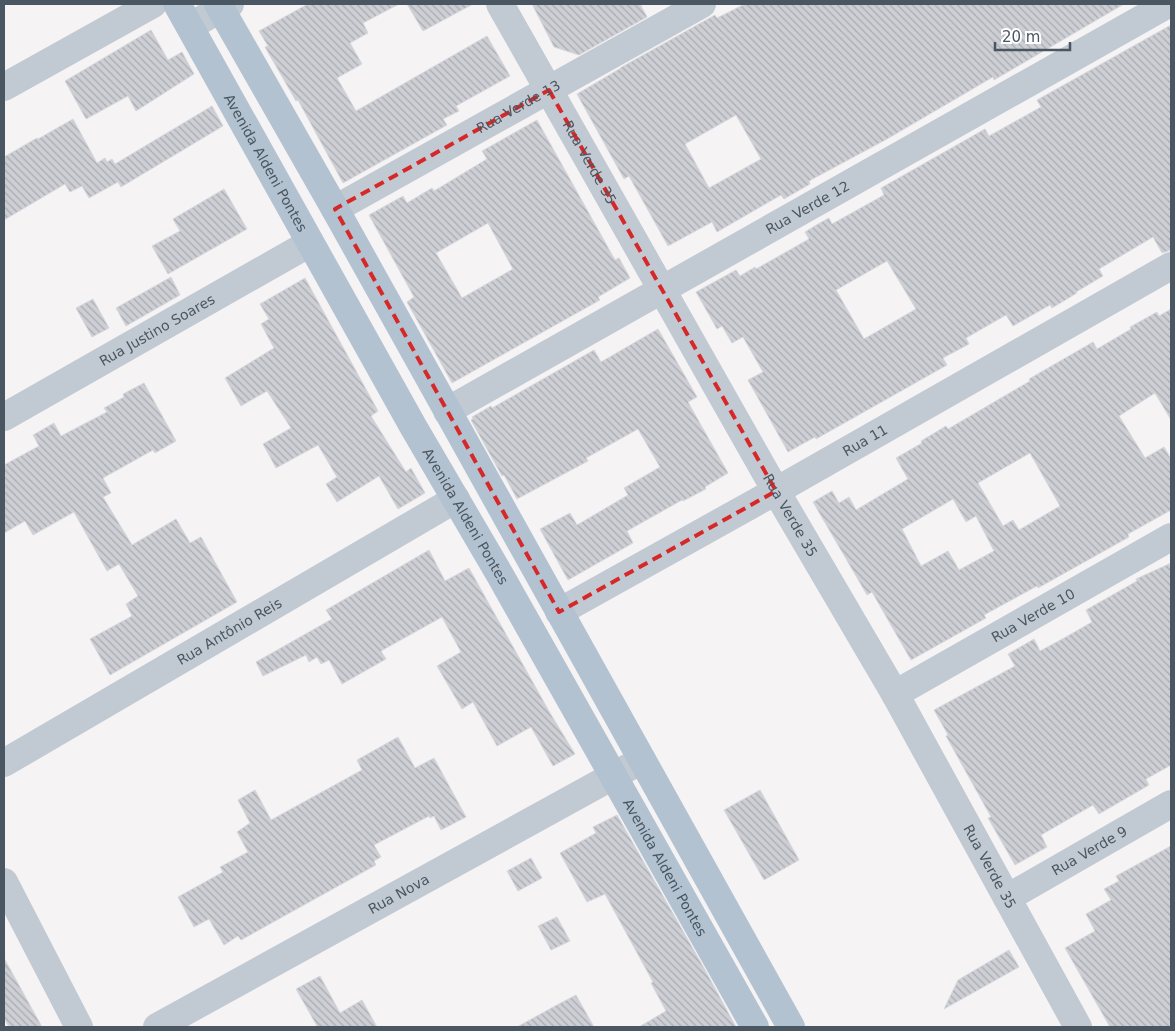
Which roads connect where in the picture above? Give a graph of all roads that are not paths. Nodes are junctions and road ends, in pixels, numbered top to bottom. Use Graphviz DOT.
graph roads {
  1 [pos="153,4"];
  2 [pos="500,4"];
  3 [pos="702,4"];
  4 [pos="1168,4"];
  5 [pos="223,6"];
  6 [pos="184,15"];
  7 [pos="4,87"];
  8 [pos="549,90"];
  9 [pos="334,209"];
  10 [pos="310,243"];
  11 [pos="1171,266"];
  12 [pos="663,290"];
  13 [pos="447,411"];
  14 [pos="4,416"];
  15 [pos="776,491"];
  16 [pos="456,499"];
  17 [pos="1171,537"];
  18 [pos="559,612"];
  19 [pos="895,694"];
  20 [pos="642,760"];
  21 [pos="4,763"];
  22 [pos="614,777"];
  23 [pos="1171,804"];
  24 [pos="4,882"];
  25 [pos="1007,898"];
  26 [pos="788,1026"];
  27 [pos="79,1027"];
  28 [pos="157,1027"];
  29 [pos="755,1027"];
  30 [pos="1078,1027"];
  1 -- 7 [label="street"];
  2 -- 8 [label="street, Rua Verde 35"];
  3 -- 8 [label="street, Rua Verde 13"];
  4 -- 12 [label="street, Rua Verde 12"];
  5 -- 6 [label="street"];
  5 -- 9 [label="main road"];
  6 -- 10 [label="main road, Avenida Aldeni Pontes"];
  8 -- 9 [label="street, Rua Verde 13"];
  8 -- 12 [label="street, Rua Verde 35"];
  9 -- 13 [label="main road"];
  10 -- 14 [label="street, Rua Justino Soares"];
  10 -- 16 [label="main road, Avenida Aldeni Pontes"];
  11 -- 15 [label="street, Rua 11"];
  12 -- 13 [label="street, Rua Verde 12"];
  12 -- 15 [label="street, Rua Verde 35"];
  13 -- 18 [label="main road"];
  15 -- 18 [label="street, Rua 11"];
  15 -- 19 [label="street, Rua Verde 35"];
  16 -- 21 [label="street, Rua Antônio Reis"];
  16 -- 22 [label="main road, Avenida Aldeni Pontes"];
  17 -- 19 [label="street, Rua Verde 10"];
  18 -- 20 [label="main road"];
  19 -- 25 [label="street, Rua Verde 35"];
  20 -- 22 [label="street, Rua Nova"];
  20 -- 26 [label="main road"];
  22 -- 28 [label="street, Rua Nova"];
  22 -- 29 [label="main road, Avenida Aldeni Pontes"];
  23 -- 25 [label="street, Rua Verde 9"];
  24 -- 27 [label="street"];
  25 -- 30 [label="street, Rua Verde 35"];
}
